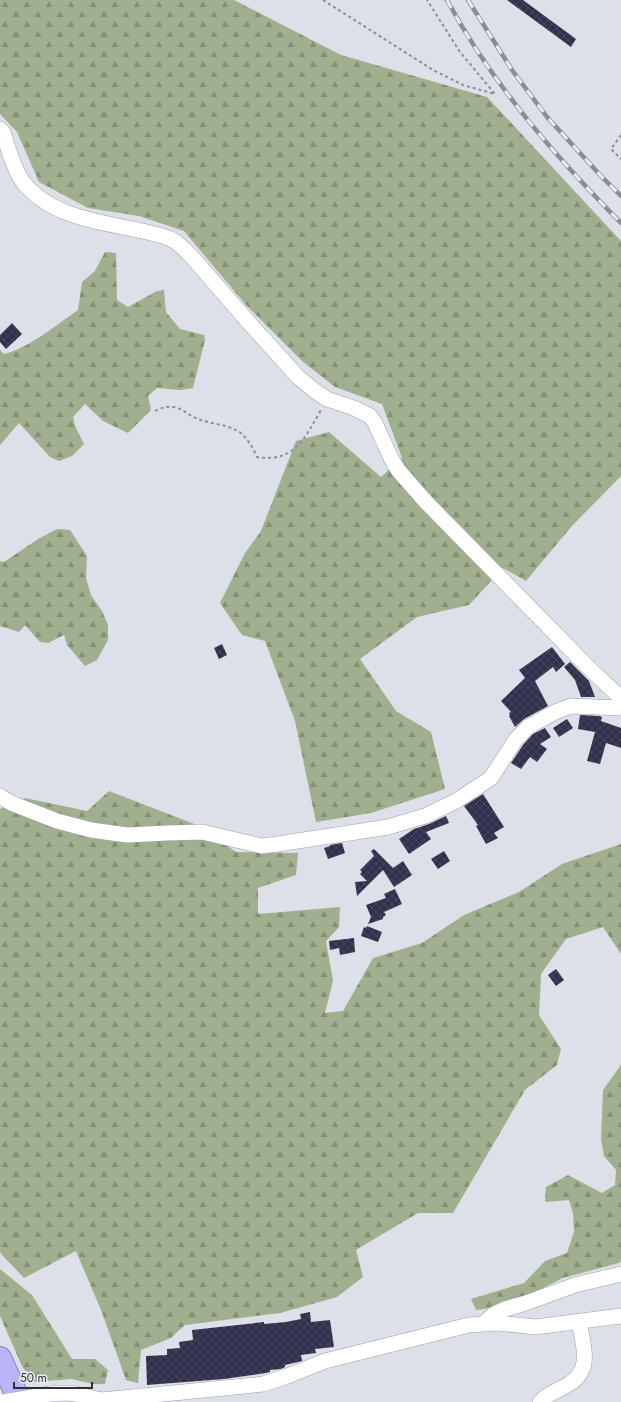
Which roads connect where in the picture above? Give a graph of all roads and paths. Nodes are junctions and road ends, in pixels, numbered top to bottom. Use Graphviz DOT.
graph roads {
  1 [pos="323,0"];
  2 [pos="428,0"];
  3 [pos="0,129"];
  4 [pos="621,135"];
  5 [pos="621,159"];
  6 [pos="327,399"];
  7 [pos="155,411"];
  8 [pos="621,698"];
  9 [pos="621,708"];
  10 [pos="0,796"];
  11 [pos="621,1274"];
  12 [pos="621,1316"];
  13 [pos="579,1322"];
  14 [pos="484,1323"];
  15 [pos="0,1358"];
  16 [pos="2,1401"];
  17 [pos="20,1402"];
  18 [pos="540,1402"];
  1 -- 2 [label="path"];
  3 -- 6 [label="street"];
  4 -- 5 [label="path"];
  6 -- 7 [label="path"];
  6 -- 8 [label="street"];
  9 -- 10 [label="street"];
  11 -- 14 [label="street"];
  12 -- 13 [label="street"];
  13 -- 14 [label="street"];
  13 -- 18 [label="street"];
  14 -- 16 [label="street, bridge"];
  15 -- 17 [label="highway"];
}
